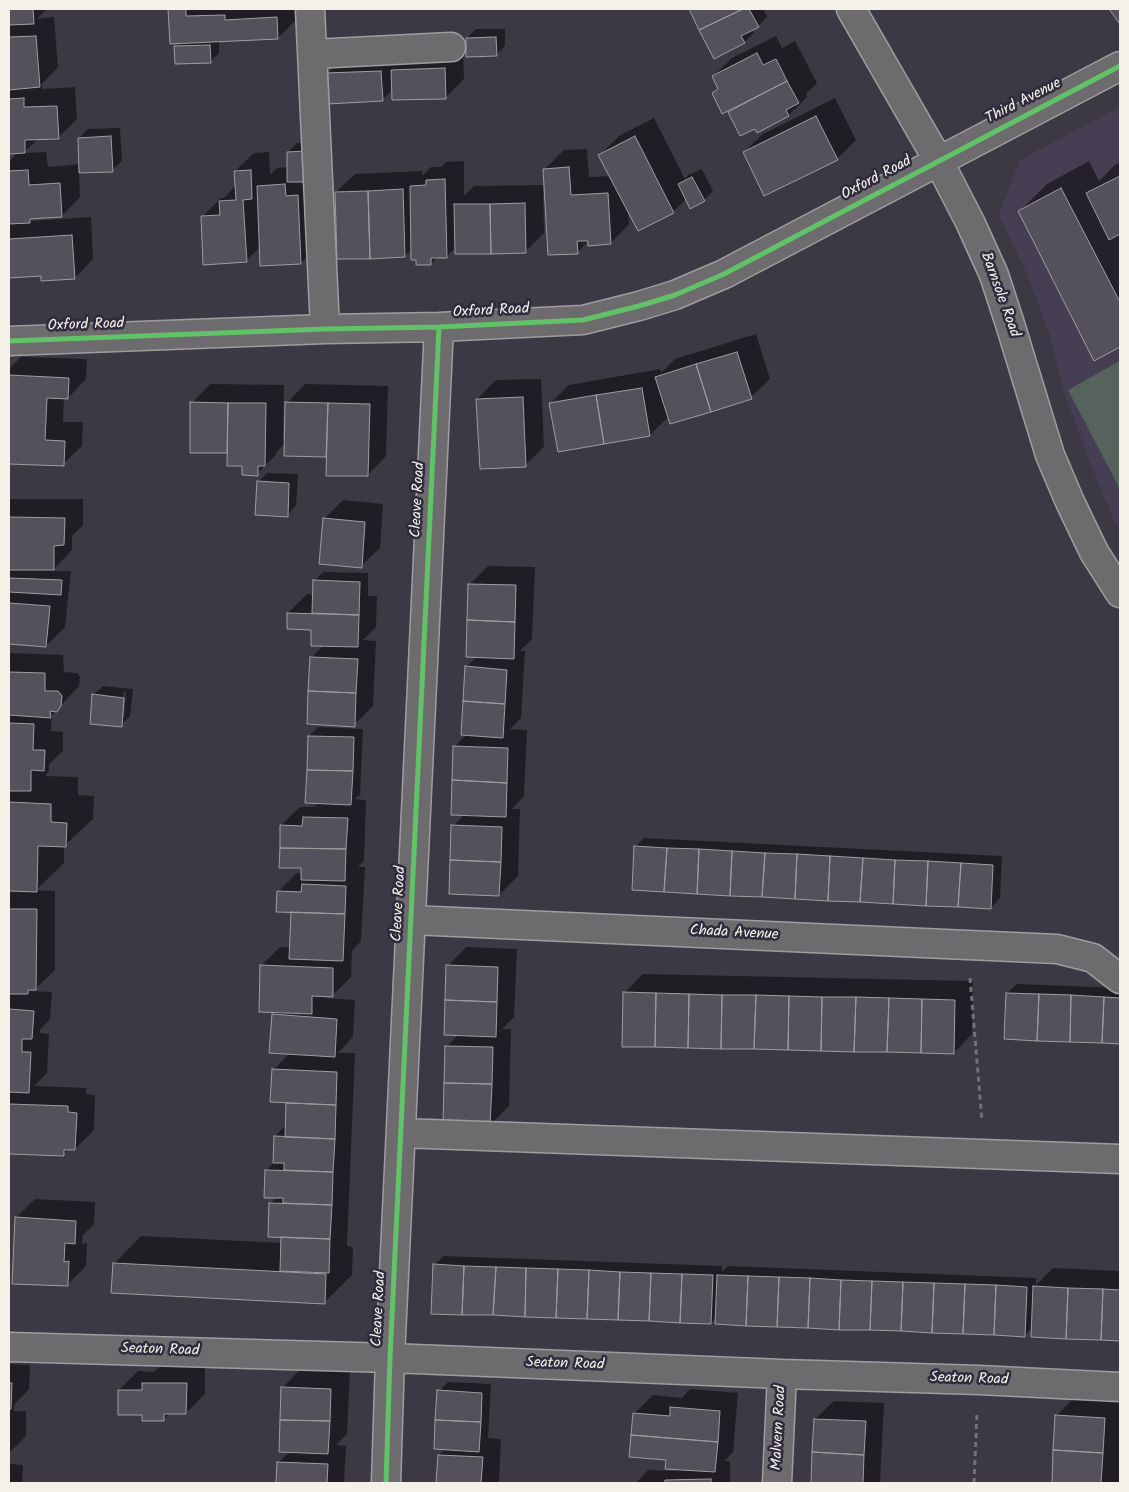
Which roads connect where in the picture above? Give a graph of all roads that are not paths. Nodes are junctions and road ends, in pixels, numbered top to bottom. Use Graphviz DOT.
graph roads {
  1 [pos="310,9"];
  2 [pos="851,9"];
  3 [pos="451,47"];
  4 [pos="313,54"];
  5 [pos="1120,66"];
  6 [pos="938,160"];
  7 [pos="439,327"];
  8 [pos="325,329"];
  9 [pos="9,342"];
  10 [pos="1120,593"];
  11 [pos="411,920"];
  12 [pos="1120,979"];
  13 [pos="401,1133"];
  14 [pos="1120,1159"];
  15 [pos="9,1347"];
  16 [pos="390,1358"];
  17 [pos="782,1374"];
  18 [pos="1120,1387"];
  19 [pos="386,1483"];
  20 [pos="777,1483"];
  1 -- 4 [label="street"];
  2 -- 6 [label="street, Barnsole Road"];
  3 -- 4 [label="street"];
  4 -- 8 [label="street"];
  5 -- 6 [label="street, Third Avenue"];
  6 -- 7 [label="street, Oxford Road"];
  6 -- 10 [label="street, Barnsole Road"];
  7 -- 8 [label="street, Oxford Road"];
  7 -- 11 [label="street, Cleave Road"];
  8 -- 9 [label="street, Oxford Road"];
  11 -- 12 [label="street, Chada Avenue"];
  11 -- 13 [label="street, Cleave Road"];
  13 -- 14 [label="street"];
  13 -- 16 [label="street, Cleave Road"];
  15 -- 16 [label="street, Seaton Road"];
  16 -- 17 [label="street, Seaton Road"];
  16 -- 19 [label="street, Cleave Road"];
  17 -- 18 [label="street, Seaton Road"];
  17 -- 20 [label="street, Malvern Road"];
}
